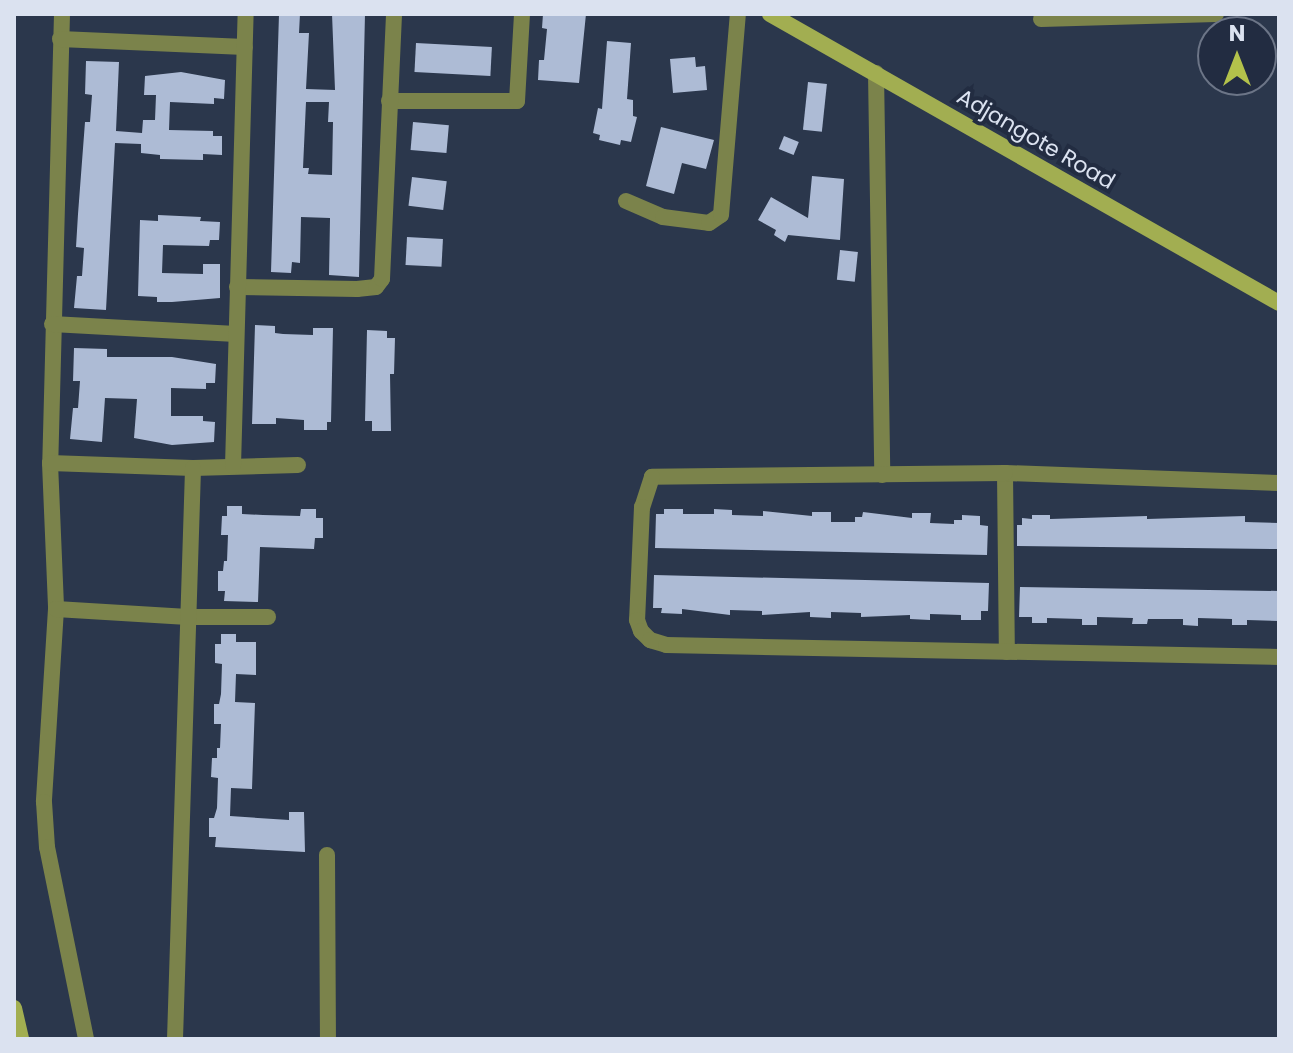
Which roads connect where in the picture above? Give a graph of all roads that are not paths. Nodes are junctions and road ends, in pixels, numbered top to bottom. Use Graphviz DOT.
graph roads {
  1 [pos="62,14"];
  2 [pos="246,14"];
  3 [pos="394,14"];
  4 [pos="522,14"];
  5 [pos="738,14"];
  6 [pos="770,14"];
  7 [pos="1216,14"];
  8 [pos="1041,19"];
  9 [pos="60,39"];
  10 [pos="245,47"];
  11 [pos="876,73"];
  12 [pos="389,101"];
  13 [pos="626,201"];
  14 [pos="237,287"];
  15 [pos="1279,303"];
  16 [pos="52,324"];
  17 [pos="236,334"];
  18 [pos="50,463"];
  19 [pos="298,465"];
  20 [pos="233,466"];
  21 [pos="193,468"];
  22 [pos="1005,473"];
  23 [pos="882,475"];
  24 [pos="1279,483"];
  25 [pos="56,609"];
  26 [pos="188,617"];
  27 [pos="268,617"];
  28 [pos="1007,652"];
  29 [pos="1279,657"];
  30 [pos="327,855"];
  31 [pos="14,1008"];
  32 [pos="21,1039"];
  33 [pos="86,1039"];
  34 [pos="175,1039"];
  35 [pos="328,1039"];
  1 -- 9 [label="street"];
  2 -- 10 [label="street"];
  3 -- 12 [label="street"];
  4 -- 12 [label="street"];
  5 -- 13 [label="street"];
  6 -- 11 [label="street, Adjangote Road"];
  7 -- 8 [label="street"];
  9 -- 10 [label="street"];
  9 -- 16 [label="street"];
  10 -- 14 [label="street"];
  11 -- 15 [label="street, Adjangote Road"];
  11 -- 23 [label="street"];
  12 -- 14 [label="street"];
  14 -- 17 [label="street"];
  16 -- 17 [label="street"];
  16 -- 18 [label="street"];
  17 -- 20 [label="street"];
  18 -- 21 [label="street"];
  18 -- 25 [label="street"];
  19 -- 20 [label="street"];
  20 -- 21 [label="street"];
  21 -- 26 [label="street"];
  22 -- 23 [label="street"];
  22 -- 24 [label="street"];
  22 -- 28 [label="street"];
  23 -- 28 [label="street"];
  25 -- 26 [label="street"];
  25 -- 33 [label="street"];
  26 -- 27 [label="street"];
  26 -- 34 [label="street"];
  28 -- 29 [label="street"];
  30 -- 35 [label="street"];
  31 -- 32 [label="street"];
}
